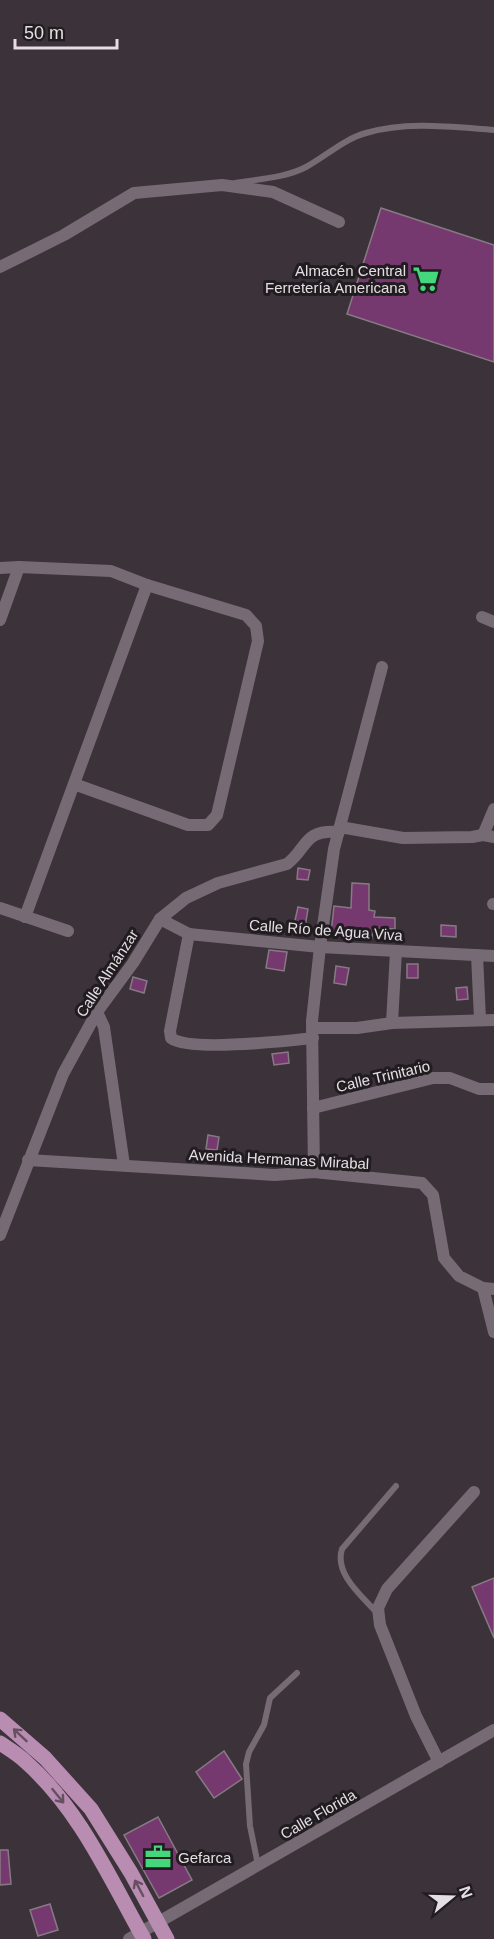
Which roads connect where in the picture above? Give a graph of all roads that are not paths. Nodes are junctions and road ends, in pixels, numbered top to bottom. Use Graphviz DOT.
graph roads {
  1 [pos="494,130"];
  2 [pos="222,185"];
  3 [pos="339,222"];
  4 [pos="0,267"];
  5 [pos="19,567"];
  6 [pos="0,568"];
  7 [pos="147,585"];
  8 [pos="482,617"];
  9 [pos="0,620"];
  10 [pos="494,622"];
  11 [pos="382,667"];
  12 [pos="74,784"];
  13 [pos="494,809"];
  14 [pos="340,829"];
  15 [pos="488,836"];
  16 [pos="0,908"];
  17 [pos="26,917"];
  18 [pos="160,919"];
  19 [pos="68,931"];
  20 [pos="189,934"];
  21 [pos="320,947"];
  22 [pos="396,951"];
  23 [pos="477,956"];
  24 [pos="494,956"];
  25 [pos="97,1012"];
  26 [pos="480,1019"];
  27 [pos="494,1020"];
  28 [pos="392,1023"];
  29 [pos="313,1033"];
  30 [pos="494,1089"];
  31 [pos="313,1108"];
  32 [pos="28,1160"];
  33 [pos="124,1165"];
  34 [pos="314,1172"];
  35 [pos="0,1235"];
  36 [pos="489,1288"];
  37 [pos="494,1332"];
  38 [pos="396,1486"];
  39 [pos="474,1492"];
  40 [pos="377,1614"];
  41 [pos="297,1673"];
  42 [pos="0,1719"];
  43 [pos="494,1730"];
  44 [pos="0,1743"];
  45 [pos="439,1762"];
  46 [pos="258,1866"];
  47 [pos="158,1924"];
  48 [pos="138,1937"];
  49 [pos="167,1939"];
  1 -- 2 [label="lane"];
  2 -- 3 [label="street"];
  2 -- 4 [label="street"];
  5 -- 6 [label="street"];
  5 -- 7 [label="street"];
  5 -- 9 [label="street"];
  7 -- 12 [label="street"];
  7 -- 12 [label="street"];
  8 -- 10 [label="street"];
  11 -- 14 [label="street"];
  12 -- 17 [label="street"];
  13 -- 15 [label="street"];
  14 -- 15 [label="street"];
  14 -- 18 [label="street, Calle Almánzar"];
  14 -- 21 [label="street"];
  16 -- 17 [label="street"];
  17 -- 19 [label="street"];
  18 -- 20 [label="street, Calle Río de Agua Viva"];
  18 -- 25 [label="street, Calle Almánzar"];
  20 -- 21 [label="street, Calle Río de Agua Viva"];
  20 -- 29 [label="street"];
  21 -- 22 [label="street, Calle Río de Agua Viva"];
  21 -- 29 [label="street"];
  22 -- 23 [label="street, Calle Río de Agua Viva"];
  22 -- 28 [label="street"];
  23 -- 24 [label="street, Calle Río de Agua Viva"];
  23 -- 26 [label="street"];
  25 -- 32 [label="street, Calle Almánzar"];
  25 -- 33 [label="street"];
  26 -- 27 [label="street"];
  26 -- 28 [label="street"];
  28 -- 29 [label="street"];
  29 -- 31 [label="street"];
  30 -- 31 [label="street, Calle Trinitario"];
  31 -- 34 [label="street"];
  32 -- 33 [label="street, Avenida Hermanas Mirabal"];
  32 -- 35 [label="street, Calle Almánzar"];
  33 -- 34 [label="street, Avenida Hermanas Mirabal"];
  34 -- 36 [label="street, Avenida Hermanas Mirabal"];
  36 -- 37 [label="street"];
  38 -- 40 [label="lane"];
  39 -- 40 [label="street"];
  40 -- 45 [label="street"];
  41 -- 46 [label="lane"];
  47 -- 42 [label="main road, one-way"];
  43 -- 45 [label="street, Calle Florida"];
  44 -- 48 [label="main road, one-way"];
  45 -- 46 [label="street, Calle Florida"];
  46 -- 47 [label="street, Calle Florida"];
  47 -- 48 [label="street, Calle Florida"];
  47 -- 49 [label="main road"];
}
